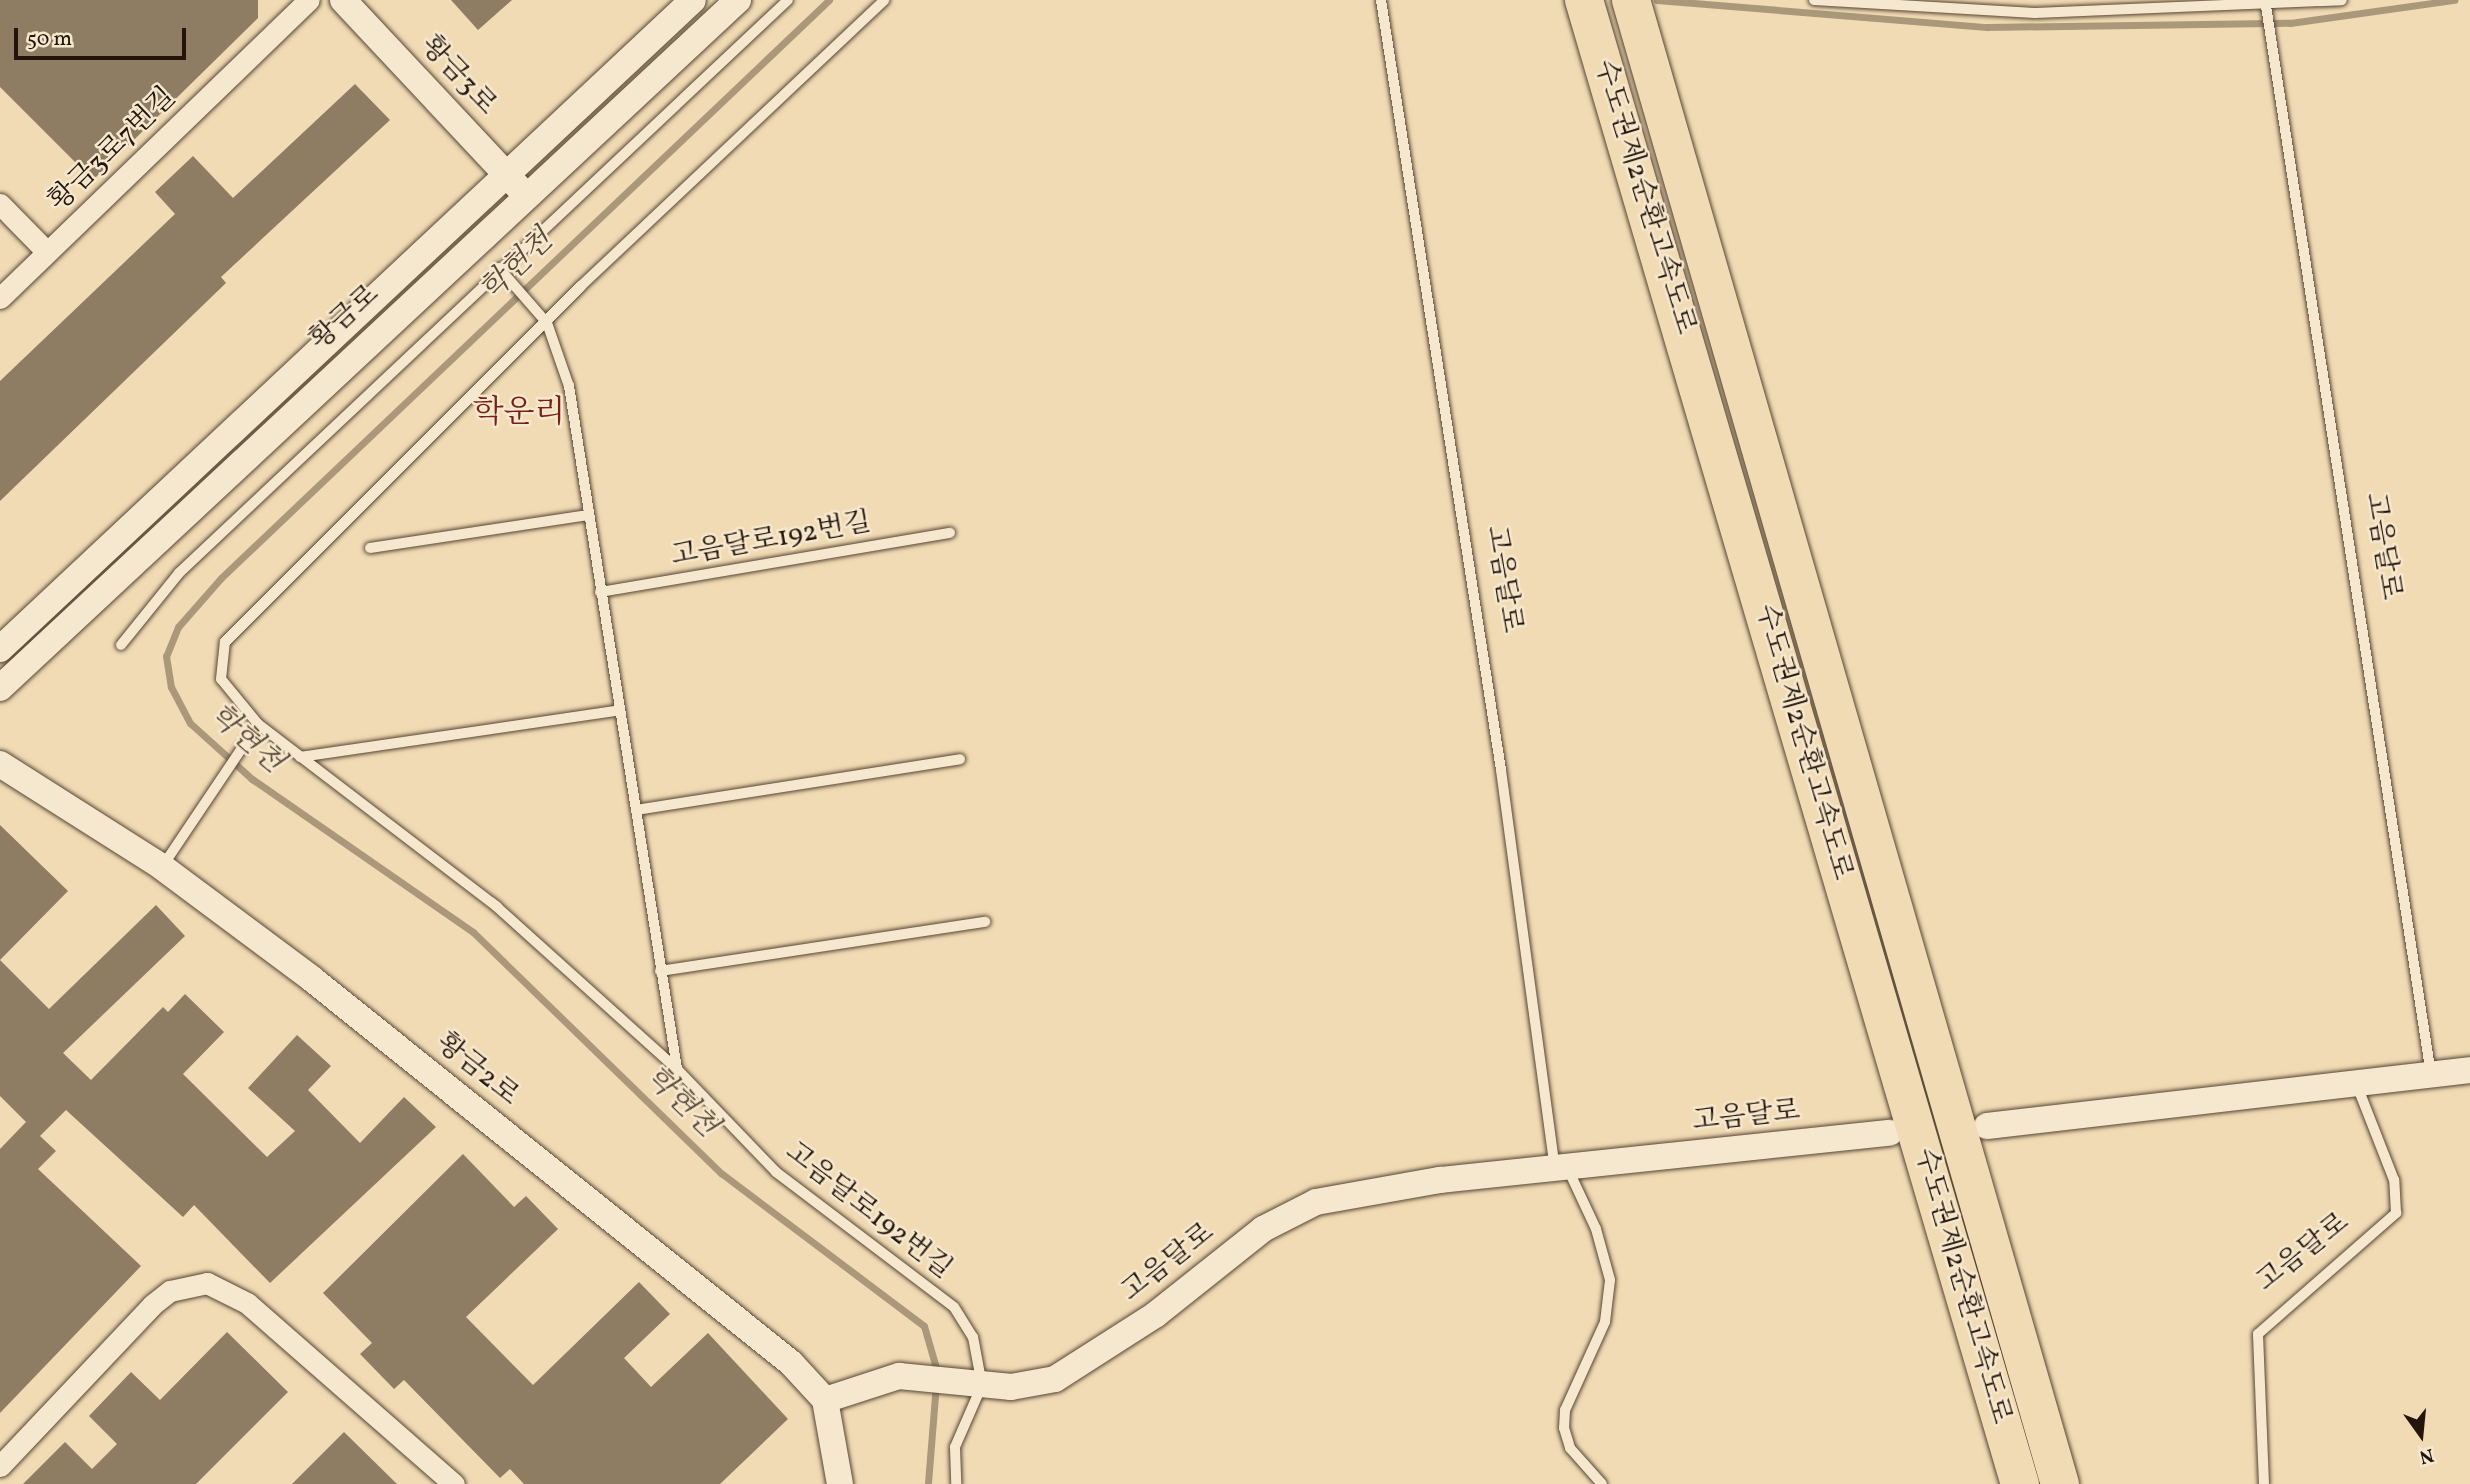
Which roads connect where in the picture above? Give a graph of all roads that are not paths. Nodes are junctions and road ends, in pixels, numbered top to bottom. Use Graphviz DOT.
graph roads {
  1 [pos="309,0"];
  2 [pos="343,0"];
  3 [pos="693,0"];
  4 [pos="738,0"];
  5 [pos="788,0"];
  6 [pos="885,0"];
  7 [pos="1381,0"];
  8 [pos="1584,0"];
  9 [pos="1631,0"];
  10 [pos="1814,0"];
  11 [pos="2342,0"];
  12 [pos="2266,6"];
  13 [pos="506,175"];
  14 [pos="526,196"];
  15 [pos="0,204"];
  16 [pos="47,252"];
  17 [pos="499,268"];
  18 [pos="0,298"];
  19 [pos="547,323"];
  20 [pos="587,515"];
  21 [pos="950,533"];
  22 [pos="370,548"];
  23 [pos="600,592"];
  24 [pos="121,645"];
  25 [pos="0,649"];
  26 [pos="0,688"];
  27 [pos="617,711"];
  28 [pos="258,724"];
  29 [pos="300,757"];
  30 [pos="960,759"];
  31 [pos="0,764"];
  32 [pos="636,810"];
  33 [pos="162,867"];
  34 [pos="985,922"];
  35 [pos="660,971"];
  36 [pos="677,1069"];
  37 [pos="2470,1070"];
  38 [pos="2431,1074"];
  39 [pos="2356,1083"];
  40 [pos="1987,1126"];
  41 [pos="1890,1133"];
  42 [pos="1561,1168"];
  43 [pos="972,1384"];
  44 [pos="825,1400"];
  45 [pos="0,1466"];
  46 [pos="454,1484"];
  47 [pos="840,1484"];
  48 [pos="956,1484"];
  49 [pos="1602,1484"];
  50 [pos="2020,1484"];
  51 [pos="2060,1484"];
  52 [pos="2264,1484"];
  1 -- 16 [label="street, 황금3로7번길"];
  2 -- 13 [label="street, 황금3로"];
  3 -- 13 [label="street, 황금로"];
  4 -- 14 [label="street, 황금로"];
  5 -- 17 [label="lane"];
  6 -- 19 [label="lane, 고음달로192번길"];
  7 -- 42 [label="lane, 고음달로"];
  8 -- 50 [label="highway, 수도권제2순환고속도로"];
  9 -- 51 [label="highway, 수도권제2순환고속도로"];
  10 -- 12 [label="lane"];
  11 -- 12 [label="lane"];
  12 -- 38 [label="lane, 고음달로"];
  13 -- 14 [label="street, 황금3로"];
  13 -- 25 [label="street, 황금로"];
  14 -- 26 [label="street, 황금로"];
  15 -- 16 [label="street, 황금3로7번길"];
  16 -- 18 [label="street, 황금3로7번길"];
  17 -- 19 [label="lane"];
  17 -- 24 [label="lane"];
  19 -- 20 [label="lane"];
  19 -- 28 [label="lane, 고음달로192번길"];
  20 -- 22 [label="lane"];
  20 -- 23 [label="lane"];
  21 -- 23 [label="lane, 고음달로192번길"];
  23 -- 27 [label="lane"];
  27 -- 29 [label="lane"];
  27 -- 32 [label="lane"];
  28 -- 29 [label="lane, 고음달로192번길"];
  28 -- 33 [label="lane"];
  29 -- 36 [label="lane, 고음달로192번길"];
  30 -- 32 [label="lane"];
  31 -- 33 [label="street, 황금2로"];
  32 -- 35 [label="lane"];
  33 -- 44 [label="street, 황금2로"];
  34 -- 35 [label="lane"];
  35 -- 36 [label="lane"];
  36 -- 43 [label="lane, 고음달로192번길"];
  37 -- 38 [label="street"];
  38 -- 39 [label="street"];
  39 -- 40 [label="street"];
  39 -- 52 [label="lane, 고음달로"];
  41 -- 42 [label="street, 고음달로"];
  42 -- 43 [label="street, 고음달로"];
  42 -- 49 [label="lane, 고음달로"];
  43 -- 44 [label="street, 고음달로"];
  43 -- 48 [label="lane"];
  44 -- 47 [label="street"];
  45 -- 46 [label="street"];
}
